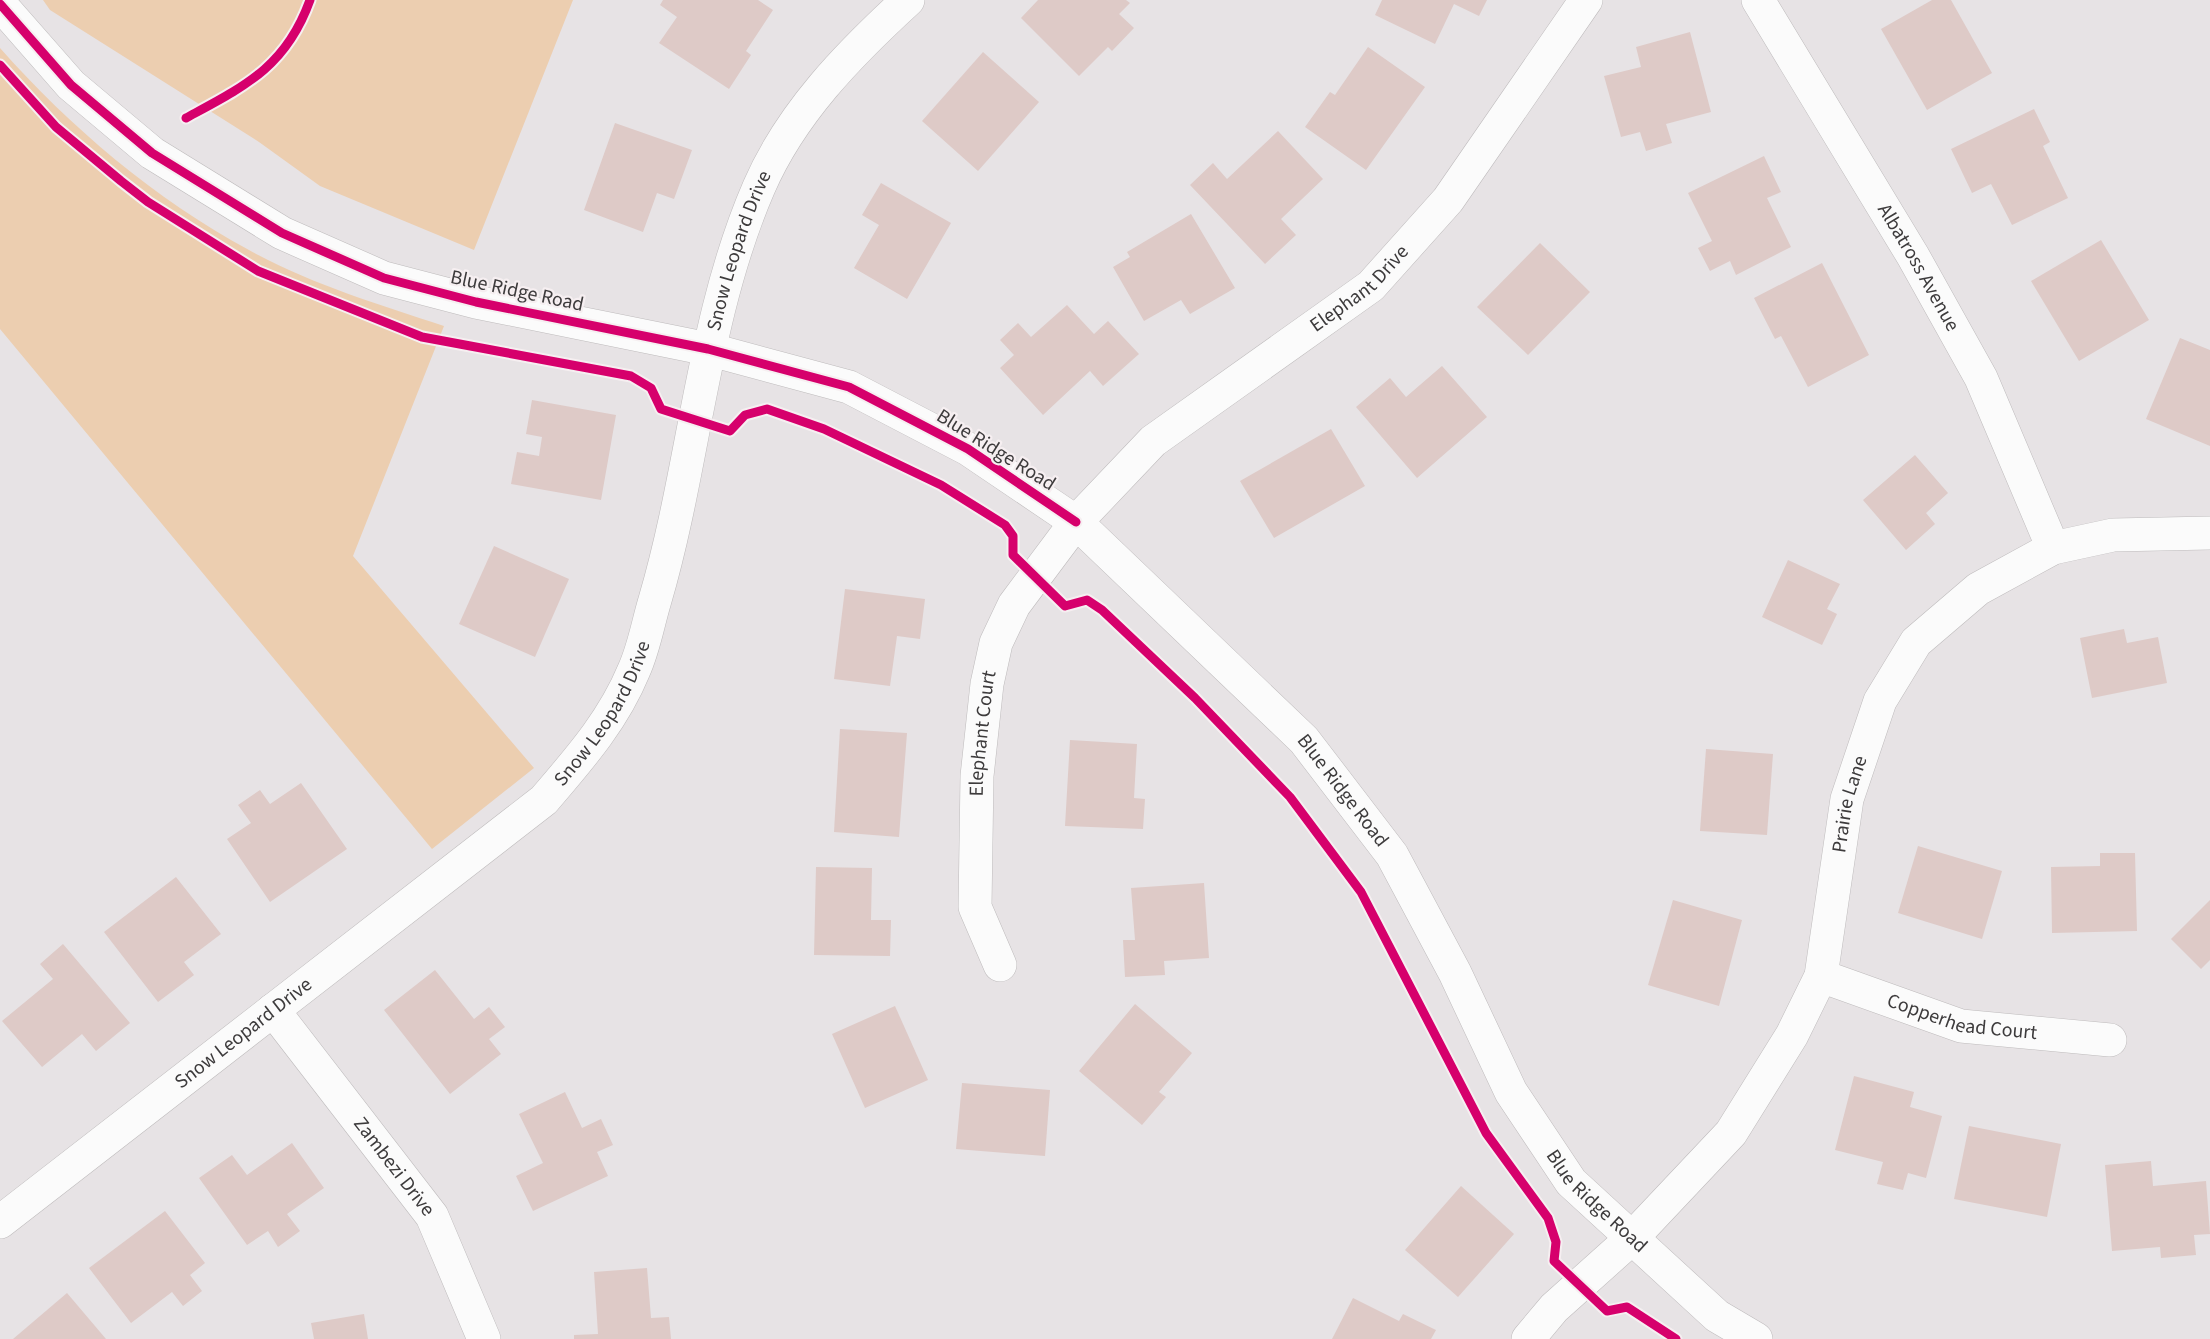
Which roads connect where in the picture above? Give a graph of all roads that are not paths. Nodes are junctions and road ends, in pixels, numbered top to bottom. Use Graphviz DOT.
graph roads {
  1 [pos="908,0"];
  2 [pos="1586,0"];
  3 [pos="1758,0"];
  4 [pos="0,4"];
  5 [pos="708,349"];
  6 [pos="1076,522"];
  7 [pos="2210,533"];
  8 [pos="2053,548"];
  9 [pos="1000,965"];
  10 [pos="1821,976"];
  11 [pos="273,1010"];
  12 [pos="2110,1040"];
  13 [pos="0,1222"];
  14 [pos="1631,1239"];
  15 [pos="484,1339"];
  16 [pos="1528,1339"];
  17 [pos="1756,1339"];
  1 -- 5 [label="street, Snow Leopard Drive"];
  2 -- 6 [label="street, Elephant Drive"];
  3 -- 8 [label="street, Albatross Avenue"];
  4 -- 5 [label="street, Blue Ridge Road"];
  5 -- 6 [label="street, Blue Ridge Road"];
  5 -- 11 [label="street, Snow Leopard Drive"];
  6 -- 9 [label="street, Elephant Court"];
  6 -- 14 [label="street, Blue Ridge Road"];
  7 -- 8 [label="street, Prairie Lane"];
  8 -- 10 [label="street, Prairie Lane"];
  10 -- 12 [label="street, Copperhead Court"];
  10 -- 14 [label="street, Prairie Lane"];
  11 -- 13 [label="street, Snow Leopard Drive"];
  11 -- 15 [label="street, Zambezi Drive"];
  14 -- 16 [label="street, Prairie Lane"];
  14 -- 17 [label="street, Blue Ridge Road"];
}
